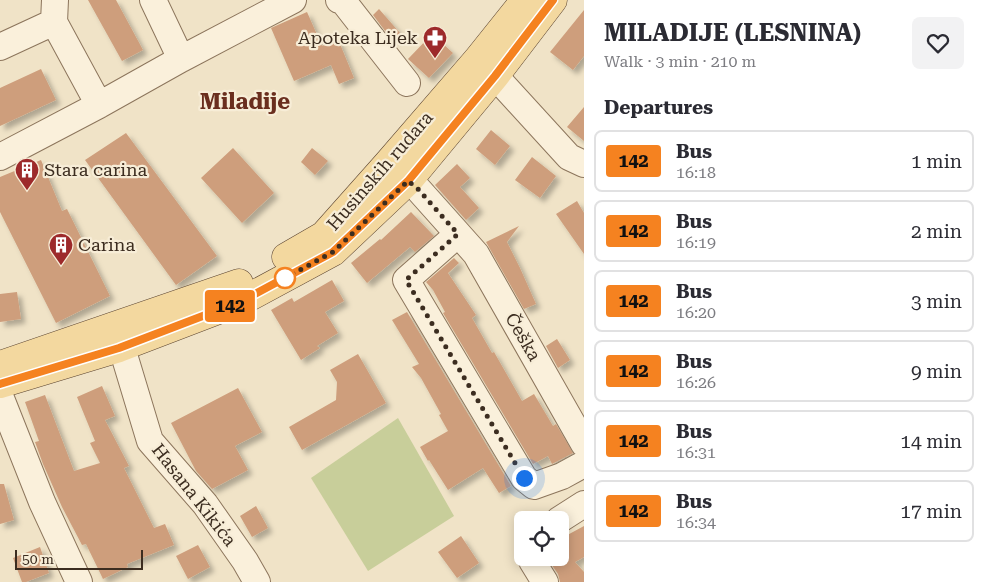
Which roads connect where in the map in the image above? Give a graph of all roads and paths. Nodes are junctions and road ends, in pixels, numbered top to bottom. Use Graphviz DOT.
graph roads {
  1 [pos="153,0"];
  2 [pos="293,0"];
  3 [pos="339,0"];
  4 [pos="525,0"];
  5 [pos="553,0"];
  6 [pos="55,11"];
  7 [pos="0,47"];
  8 [pos="181,59"];
  9 [pos="486,68"];
  10 [pos="407,83"];
  11 [pos="99,105"];
  12 [pos="0,157"];
  13 [pos="579,165"];
  14 [pos="408,181"];
  15 [pos="458,234"];
  16 [pos="119,348"];
  17 [pos="0,365"];
  18 [pos="0,384"];
  19 [pos="584,444"];
  20 [pos="584,464"];
  21 [pos="584,504"];
  22 [pos="569,514"];
  23 [pos="535,566"];
  24 [pos="79,582"];
  25 [pos="257,582"];
  26 [pos="545,582"];
  1 -- 8 [label="street"];
  2 -- 8 [label="street"];
  3 -- 10 [label="street"];
  4 -- 9 [label="main road, Husinskih rudara"];
  5 -- 9 [label="main road, Husinskih rudara"];
  6 -- 7 [label="street"];
  6 -- 11 [label="street"];
  8 -- 11 [label="street"];
  9 -- 13 [label="street"];
  9 -- 14 [label="main road, Husinskih rudara"];
  9 -- 17 [label="main road, Husinskih rudara"];
  11 -- 12 [label="street"];
  14 -- 15 [label="street, Češka"];
  14 -- 16 [label="main road, Husinskih rudara"];
  15 -- 19 [label="street, Češka"];
  15 -- 20 [label="street"];
  16 -- 18 [label="main road, Husinskih rudara"];
  16 -- 25 [label="street, Hasana Kikića"];
  18 -- 24 [label="street"];
  21 -- 22 [label="street"];
  23 -- 26 [label="street"];
}
